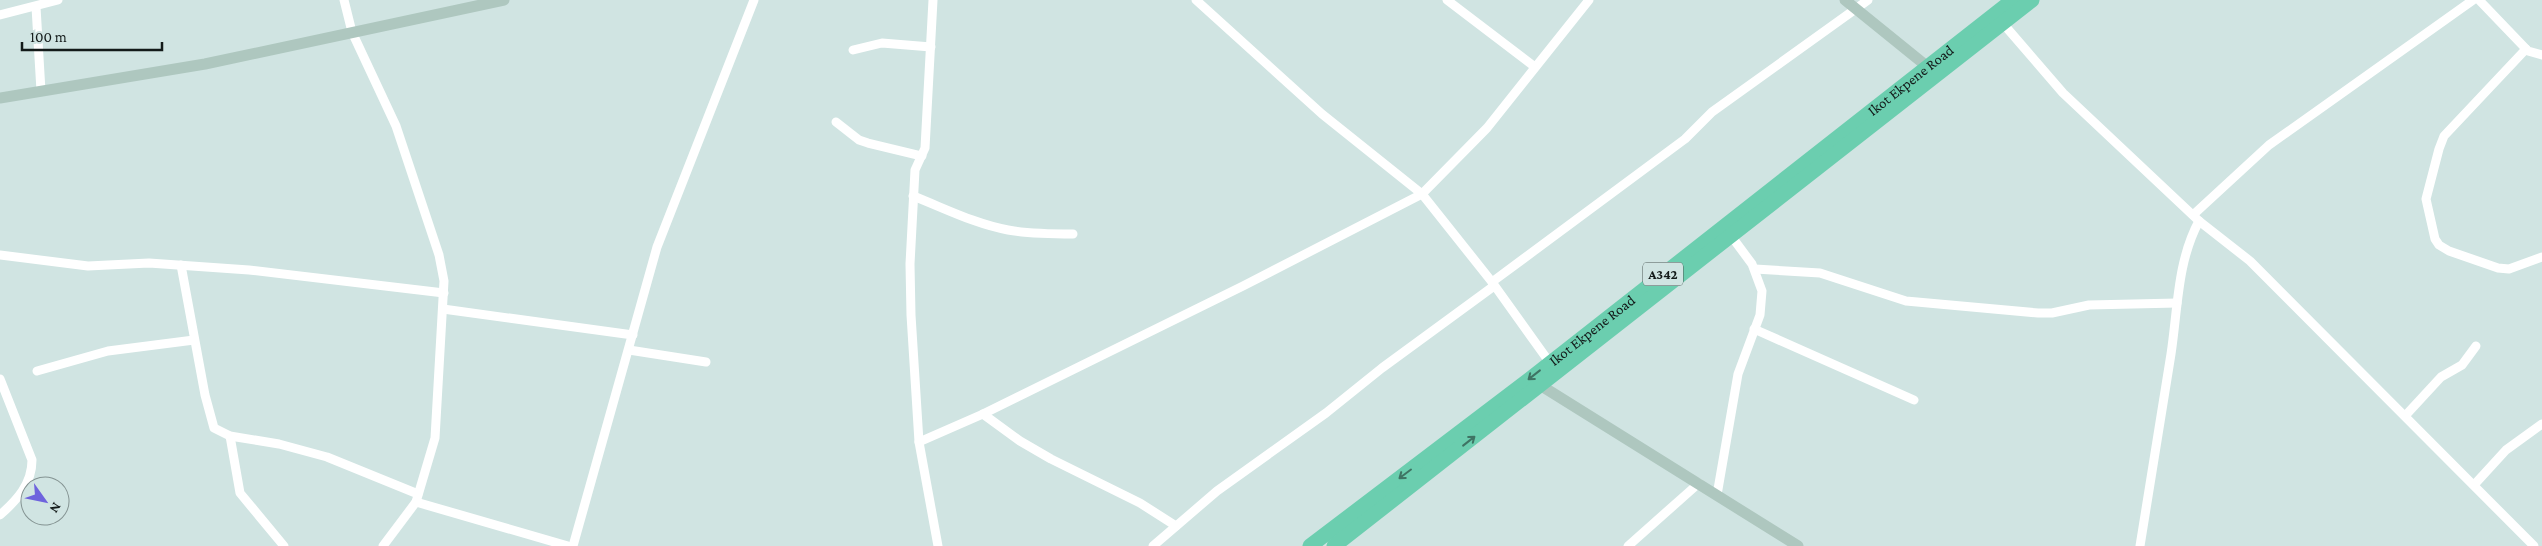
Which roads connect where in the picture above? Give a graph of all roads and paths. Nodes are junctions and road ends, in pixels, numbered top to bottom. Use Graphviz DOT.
graph roads {
  1 [pos="58,0"];
  2 [pos="344,0"];
  3 [pos="504,0"];
  4 [pos="754,0"];
  5 [pos="933,0"];
  6 [pos="1196,0"];
  7 [pos="1447,0"];
  8 [pos="1589,0"];
  9 [pos="1845,0"];
  10 [pos="1868,0"];
  11 [pos="2013,0"];
  12 [pos="2032,0"];
  13 [pos="2473,0"];
  14 [pos="2479,0"];
  15 [pos="36,7"];
  16 [pos="1857,9"];
  17 [pos="0,15"];
  18 [pos="1999,18"];
  19 [pos="352,32"];
  20 [pos="931,47"];
  21 [pos="2526,48"];
  22 [pos="853,50"];
  23 [pos="2542,55"];
  24 [pos="1535,66"];
  25 [pos="1928,68"];
  26 [pos="41,91"];
  27 [pos="0,98"];
  28 [pos="836,122"];
  29 [pos="922,156"];
  30 [pos="1422,194"];
  31 [pos="913,196"];
  32 [pos="2196,218"];
  33 [pos="1728,230"];
  34 [pos="1073,234"];
  35 [pos="0,255"];
  36 [pos="2542,257"];
  37 [pos="181,265"];
  38 [pos="1755,269"];
  39 [pos="1493,284"];
  40 [pos="444,293"];
  41 [pos="2177,303"];
  42 [pos="443,309"];
  43 [pos="1754,329"];
  44 [pos="633,335"];
  45 [pos="194,340"];
  46 [pos="2476,346"];
  47 [pos="629,350"];
  48 [pos="706,362"];
  49 [pos="1550,363"];
  50 [pos="37,371"];
  51 [pos="0,379"];
  52 [pos="1540,385"];
  53 [pos="1914,400"];
  54 [pos="983,414"];
  55 [pos="2406,416"];
  56 [pos="2542,424"];
  57 [pos="230,436"];
  58 [pos="919,442"];
  59 [pos="1699,483"];
  60 [pos="2474,485"];
  61 [pos="1717,495"];
  62 [pos="417,498"];
  63 [pos="0,515"];
  64 [pos="1176,526"];
  65 [pos="1630,545"];
  66 [pos="284,546"];
  67 [pos="384,546"];
  68 [pos="568,546"];
  69 [pos="573,546"];
  70 [pos="938,546"];
  71 [pos="1153,546"];
  72 [pos="1310,546"];
  73 [pos="1334,546"];
  74 [pos="1798,546"];
  75 [pos="2140,546"];
  76 [pos="2534,546"];
  1 -- 15 [label="street"];
  2 -- 19 [label="street"];
  3 -- 19 [label="street"];
  4 -- 44 [label="street"];
  5 -- 20 [label="street"];
  6 -- 30 [label="street"];
  7 -- 24 [label="street"];
  8 -- 24 [label="street"];
  9 -- 16 [label="street"];
  10 -- 16 [label="street"];
  11 -- 18 [label="highway, Ikot Ekpene Road / A342"];
  12 -- 18 [label="highway, Ikot Ekpene Road / A342"];
  13 -- 32 [label="street"];
  14 -- 21 [label="street"];
  15 -- 17 [label="street"];
  15 -- 26 [label="street"];
  16 -- 25 [label="street"];
  16 -- 39 [label="street"];
  18 -- 25 [label="highway, Ikot Ekpene Road / A342"];
  18 -- 32 [label="street"];
  18 -- 33 [label="highway, Ikot Ekpene Road / A342"];
  19 -- 26 [label="street"];
  19 -- 40 [label="street"];
  20 -- 22 [label="street"];
  20 -- 29 [label="street"];
  21 -- 23 [label="street"];
  21 -- 36 [label="street"];
  24 -- 30 [label="street"];
  25 -- 33 [label="highway, Ikot Ekpene Road / A342"];
  26 -- 27 [label="street"];
  28 -- 29 [label="street"];
  29 -- 31 [label="street"];
  30 -- 39 [label="street"];
  30 -- 54 [label="street"];
  31 -- 34 [label="street"];
  31 -- 58 [label="street"];
  32 -- 41 [label="street"];
  32 -- 55 [label="street"];
  33 -- 38 [label="street"];
  33 -- 49 [label="highway, Ikot Ekpene Road / A342"];
  33 -- 52 [label="highway, Ikot Ekpene Road / A342"];
  35 -- 37 [label="street"];
  37 -- 40 [label="street"];
  37 -- 45 [label="street"];
  38 -- 41 [label="street"];
  38 -- 43 [label="street"];
  39 -- 49 [label="street"];
  39 -- 64 [label="street"];
  40 -- 42 [label="street"];
  41 -- 75 [label="street"];
  42 -- 44 [label="street"];
  42 -- 62 [label="street"];
  43 -- 53 [label="street"];
  43 -- 61 [label="street"];
  44 -- 47 [label="street"];
  45 -- 50 [label="street"];
  45 -- 57 [label="street"];
  46 -- 55 [label="street"];
  47 -- 48 [label="street"];
  47 -- 69 [label="street"];
  49 -- 72 [label="highway, Ikot Ekpene Road / A342, one-way"];
  51 -- 63 [label="street"];
  52 -- 59 [label="street"];
  73 -- 52 [label="highway, Ikot Ekpene Road / A342, one-way"];
  54 -- 58 [label="street"];
  54 -- 64 [label="street"];
  55 -- 60 [label="street"];
  56 -- 60 [label="street"];
  57 -- 62 [label="street"];
  57 -- 66 [label="street"];
  58 -- 70 [label="street"];
  59 -- 61 [label="street"];
  59 -- 65 [label="street"];
  60 -- 76 [label="street"];
  61 -- 74 [label="street"];
  62 -- 67 [label="street"];
  62 -- 68 [label="street"];
  64 -- 71 [label="street"];
}
